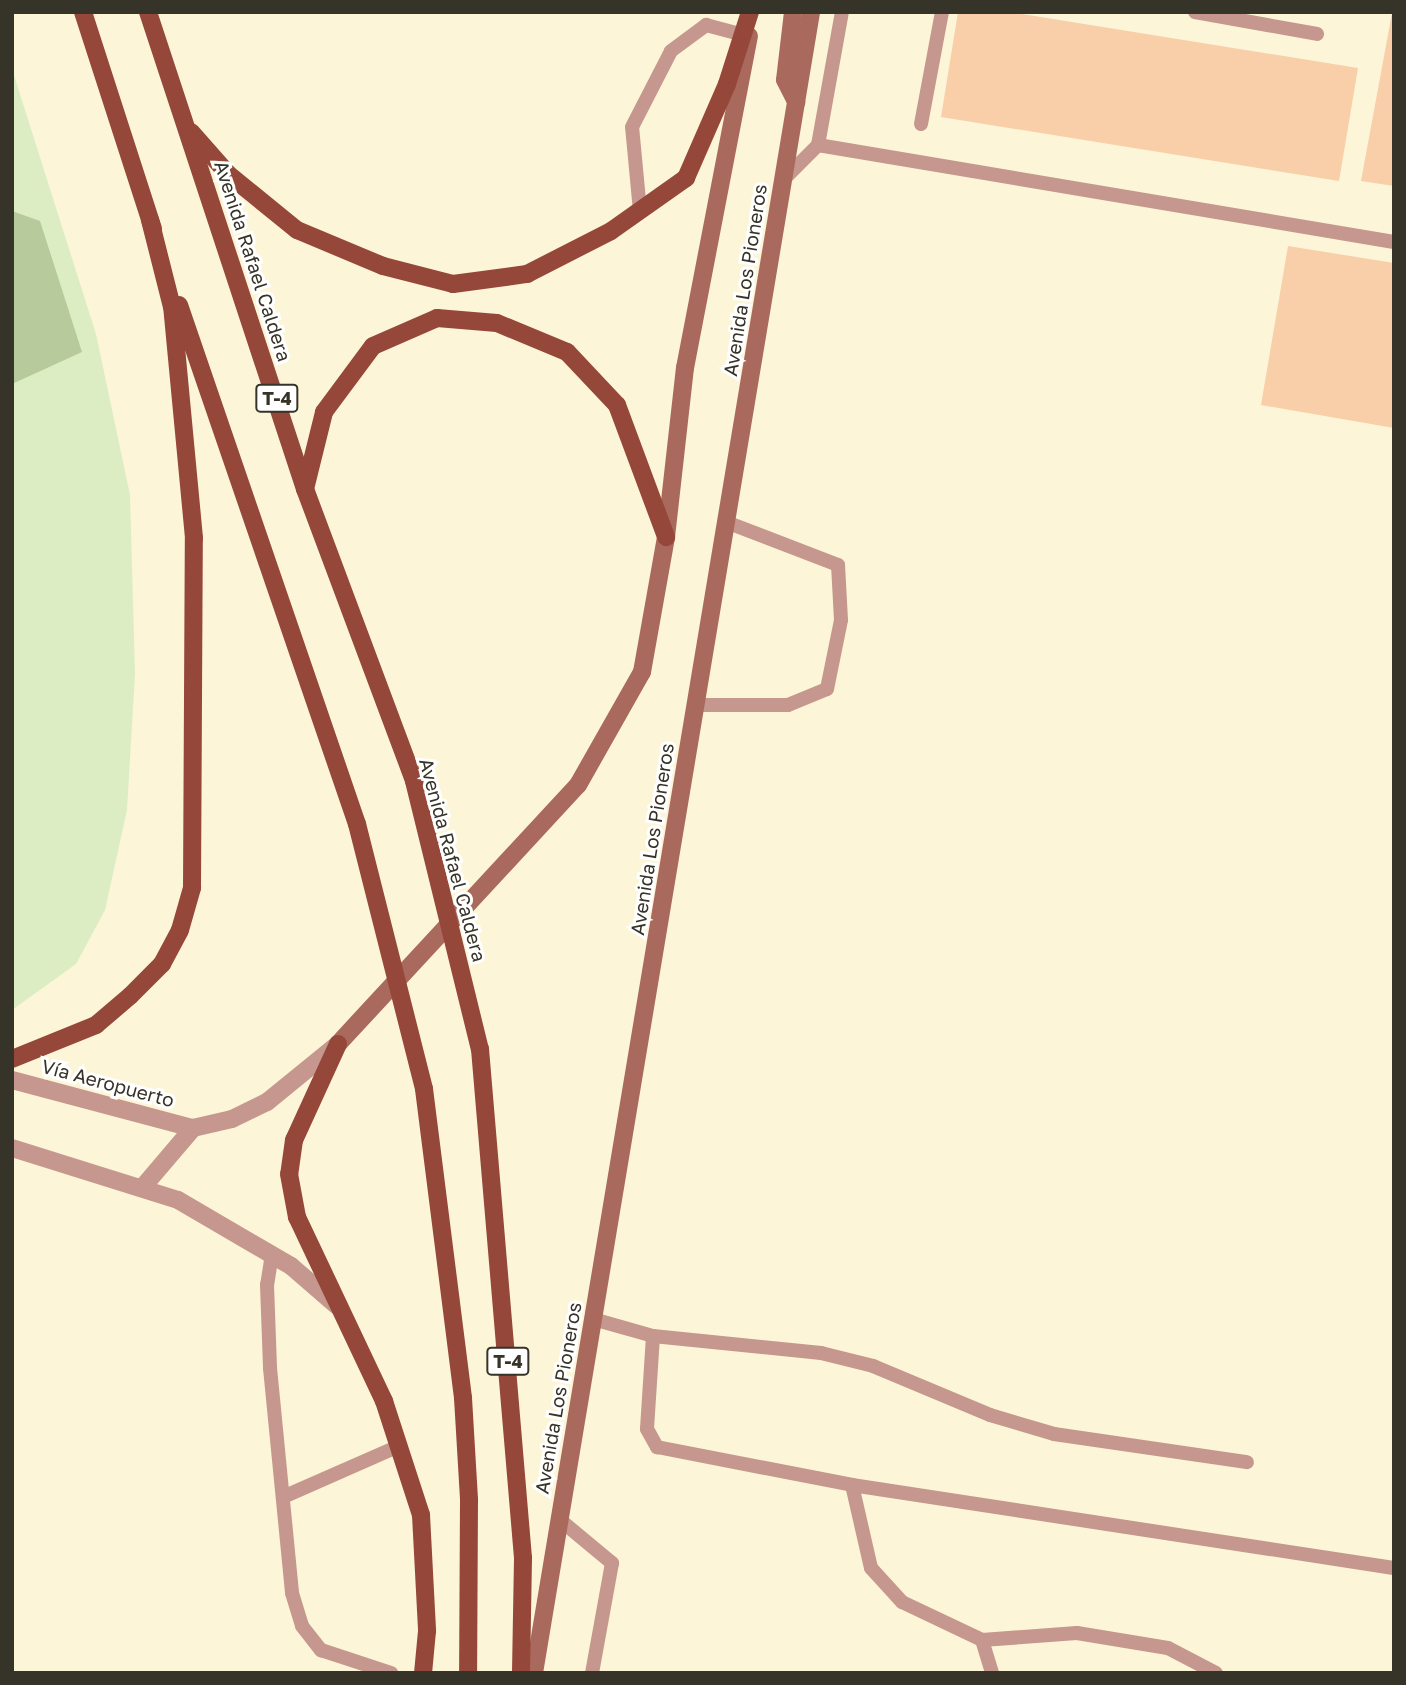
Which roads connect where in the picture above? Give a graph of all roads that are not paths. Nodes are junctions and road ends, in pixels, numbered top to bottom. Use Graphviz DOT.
graph roads {
  1 [pos="83,12"];
  2 [pos="148,12"];
  3 [pos="752,12"];
  4 [pos="793,12"];
  5 [pos="811,12"];
  6 [pos="842,12"];
  7 [pos="942,12"];
  8 [pos="1195,12"];
  9 [pos="1317,34"];
  10 [pos="743,35"];
  11 [pos="796,102"];
  12 [pos="921,124"];
  13 [pos="186,126"];
  14 [pos="818,145"];
  15 [pos="783,180"];
  16 [pos="640,211"];
  17 [pos="150,220"];
  18 [pos="1394,242"];
  19 [pos="305,489"];
  20 [pos="726,522"];
  21 [pos="666,537"];
  22 [pos="695,705"];
  23 [pos="338,1044"];
  24 [pos="12,1059"];
  25 [pos="12,1080"];
  26 [pos="193,1128"];
  27 [pos="13,1148"];
  28 [pos="142,1188"];
  29 [pos="272,1254"];
  30 [pos="336,1305"];
  31 [pos="593,1319"];
  32 [pos="653,1336"];
  33 [pos="398,1446"];
  34 [pos="1247,1462"];
  35 [pos="852,1485"];
  36 [pos="283,1497"];
  37 [pos="559,1519"];
  38 [pos="1394,1569"];
  39 [pos="982,1640"];
  40 [pos="391,1673"];
  41 [pos="423,1673"];
  42 [pos="468,1673"];
  43 [pos="521,1673"];
  44 [pos="534,1673"];
  45 [pos="593,1673"];
  46 [pos="992,1673"];
  47 [pos="1216,1673"];
  1 -- 17 [label="main road, T-4"];
  2 -- 13 [label="main road, Avenida Rafael Caldera / T-4"];
  3 -- 10 [label="main road"];
  3 -- 21 [label="street, Avenida Los Pioneros"];
  4 -- 11 [label="street"];
  5 -- 11 [label="street, Avenida Los Pioneros"];
  6 -- 14 [label="lane"];
  7 -- 12 [label="lane"];
  8 -- 9 [label="lane"];
  10 -- 16 [label="main road"];
  10 -- 16 [label="lane"];
  11 -- 15 [label="street, Avenida Los Pioneros"];
  13 -- 16 [label="main road"];
  13 -- 19 [label="main road, Avenida Rafael Caldera / T-4"];
  14 -- 15 [label="lane"];
  14 -- 18 [label="lane"];
  15 -- 20 [label="street, Avenida Los Pioneros"];
  17 -- 24 [label="main road"];
  17 -- 42 [label="main road, T-4, bridge"];
  19 -- 21 [label="main road"];
  19 -- 43 [label="main road, Avenida Rafael Caldera / T-4, bridge"];
  20 -- 22 [label="street, Avenida Los Pioneros"];
  20 -- 22 [label="lane"];
  21 -- 23 [label="street, Avenida Los Pioneros"];
  22 -- 31 [label="street, Avenida Los Pioneros"];
  23 -- 26 [label="street"];
  23 -- 30 [label="main road"];
  25 -- 26 [label="street, Vía Aeropuerto"];
  26 -- 28 [label="street"];
  27 -- 28 [label="street"];
  28 -- 29 [label="street"];
  29 -- 30 [label="street"];
  29 -- 36 [label="lane"];
  30 -- 33 [label="main road"];
  31 -- 32 [label="lane"];
  31 -- 37 [label="street, Avenida Los Pioneros"];
  32 -- 34 [label="lane"];
  32 -- 35 [label="lane"];
  33 -- 36 [label="lane"];
  33 -- 41 [label="main road"];
  35 -- 38 [label="lane"];
  35 -- 39 [label="lane"];
  36 -- 40 [label="lane"];
  37 -- 44 [label="street, Avenida Los Pioneros"];
  37 -- 45 [label="lane"];
  39 -- 46 [label="lane"];
  39 -- 47 [label="lane"];
}
